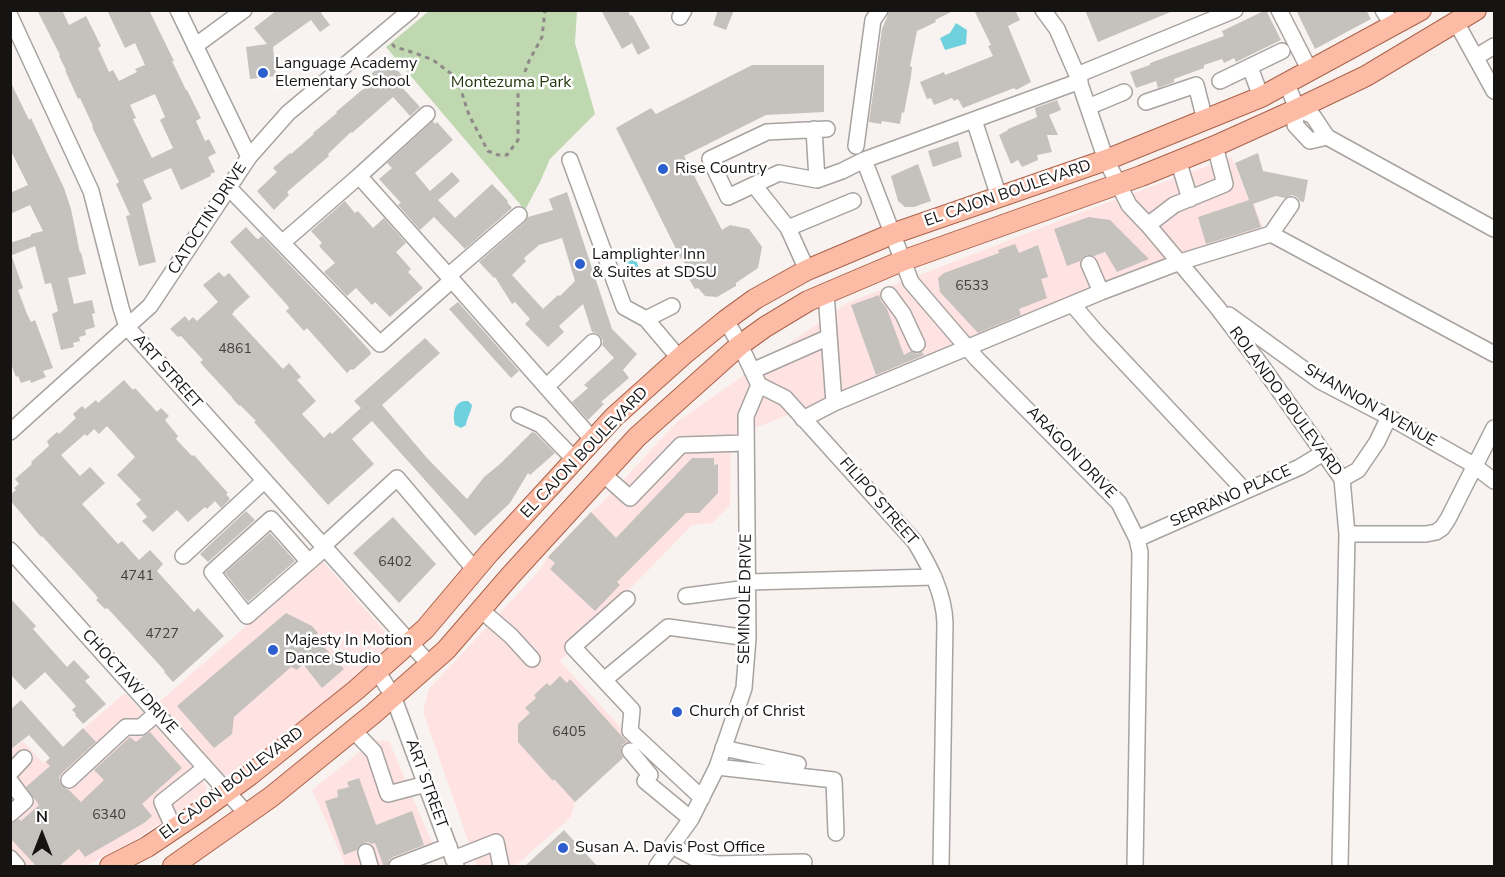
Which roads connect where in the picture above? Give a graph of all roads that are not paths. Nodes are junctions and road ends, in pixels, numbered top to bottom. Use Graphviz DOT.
graph roads {
  1 [pos="178,10"];
  2 [pos="244,10"];
  3 [pos="411,10"];
  4 [pos="880,10"];
  5 [pos="1043,10"];
  6 [pos="1235,10"];
  7 [pos="1279,10"];
  8 [pos="1421,10"];
  9 [pos="1476,10"];
  10 [pos="10,16"];
  11 [pos="1388,18"];
  12 [pos="1456,22"];
  13 [pos="195,46"];
  14 [pos="1494,46"];
  15 [pos="1282,51"];
  16 [pos="1476,57"];
  17 [pos="1250,67"];
  18 [pos="1310,70"];
  19 [pos="1078,78"];
  20 [pos="1220,81"];
  21 [pos="1287,84"];
  22 [pos="1494,88"];
  23 [pos="1124,92"];
  24 [pos="1261,97"];
  25 [pos="1146,102"];
  26 [pos="1088,108"];
  27 [pos="1297,109"];
  28 [pos="427,114"];
  29 [pos="974,120"];
  30 [pos="1204,120"];
  31 [pos="1215,146"];
  32 [pos="860,153"];
  33 [pos="249,157"];
  34 [pos="570,160"];
  35 [pos="1106,160"];
  36 [pos="1178,160"];
  37 [pos="359,176"];
  38 [pos="817,180"];
  39 [pos="1119,184"];
  40 [pos="754,185"];
  41 [pos="229,188"];
  42 [pos="999,197"];
  43 [pos="1190,199"];
  44 [pos="853,201"];
  45 [pos="1290,205"];
  46 [pos="519,215"];
  47 [pos="1148,225"];
  48 [pos="788,228"];
  49 [pos="1494,229"];
  50 [pos="892,234"];
  51 [pos="1271,234"];
  52 [pos="282,243"];
  53 [pos="902,261"];
  54 [pos="1180,262"];
  55 [pos="1089,264"];
  56 [pos="807,270"];
  57 [pos="450,278"];
  58 [pos="1101,292"];
  59 [pos="826,293"];
  60 [pos="889,295"];
  61 [pos="926,299"];
  62 [pos="1072,304"];
  63 [pos="672,306"];
  64 [pos="1217,307"];
  65 [pos="903,314"];
  66 [pos="646,319"];
  67 [pos="726,320"];
  68 [pos="127,327"];
  69 [pos="829,337"];
  70 [pos="593,342"];
  71 [pos="917,344"];
  72 [pos="740,345"];
  73 [pos="968,348"];
  74 [pos="1494,354"];
  75 [pos="679,358"];
  76 [pos="755,378"];
  77 [pos="546,387"];
  78 [pos="834,403"];
  79 [pos="519,415"];
  80 [pos="1389,417"];
  81 [pos="803,419"];
  82 [pos="1494,428"];
  83 [pos="10,432"];
  84 [pos="593,440"];
  85 [pos="746,442"];
  86 [pos="1323,453"];
  87 [pos="575,459"];
  88 [pos="1475,467"];
  89 [pos="603,474"];
  90 [pos="262,478"];
  91 [pos="1342,479"];
  92 [pos="1494,482"];
  93 [pos="1245,491"];
  94 [pos="214,513"];
  95 [pos="1347,534"];
  96 [pos="1137,539"];
  97 [pos="324,547"];
  98 [pos="10,550"];
  99 [pos="183,556"];
  100 [pos="309,562"];
  101 [pos="475,570"];
  102 [pos="934,577"];
  103 [pos="748,585"];
  104 [pos="686,596"];
  105 [pos="627,599"];
  106 [pos="481,610"];
  107 [pos="748,638"];
  108 [pos="410,642"];
  109 [pos="532,659"];
  110 [pos="430,664"];
  111 [pos="377,671"];
  112 [pos="604,680"];
  113 [pos="393,696"];
  114 [pos="157,713"];
  115 [pos="354,730"];
  116 [pos="723,748"];
  117 [pos="630,751"];
  118 [pos="24,758"];
  119 [pos="798,764"];
  120 [pos="717,767"];
  121 [pos="206,768"];
  122 [pos="10,773"];
  123 [pos="69,780"];
  124 [pos="10,781"];
  125 [pos="426,784"];
  126 [pos="227,792"];
  127 [pos="702,798"];
  128 [pos="10,814"];
  129 [pos="247,814"];
  130 [pos="691,819"];
  131 [pos="174,829"];
  132 [pos="836,833"];
  133 [pos="672,846"];
  134 [pos="453,857"];
  135 [pos="10,858"];
  136 [pos="804,862"];
  137 [pos="17,867"];
  138 [pos="110,867"];
  139 [pos="173,867"];
  140 [pos="397,867"];
  141 [pos="501,867"];
  142 [pos="657,867"];
  143 [pos="941,867"];
  144 [pos="1134,867"];
  145 [pos="1340,867"];
  1 -- 13 [label="street"];
  2 -- 13 [label="street"];
  3 -- 33 [label="street, CATOCTIN DRIVE"];
  4 -- 32 [label="street"];
  5 -- 19 [label="street, ROLANDO BOULEVARD"];
  6 -- 19 [label="street"];
  7 -- 18 [label="street"];
  8 -- 11 [label="main road, EL CAJON BOULEVARD"];
  9 -- 12 [label="main road, EL CAJON BOULEVARD"];
  10 -- 68 [label="street, ART STREET"];
  11 -- 18 [label="main road, EL CAJON BOULEVARD"];
  12 -- 16 [label="street"];
  12 -- 27 [label="main road, EL CAJON BOULEVARD"];
  13 -- 33 [label="street"];
  14 -- 16 [label="street"];
  15 -- 17 [label="street"];
  16 -- 22 [label="street"];
  17 -- 20 [label="street"];
  17 -- 24 [label="street"];
  18 -- 21 [label="main road, EL CAJON BOULEVARD"];
  19 -- 26 [label="street, ROLANDO BOULEVARD"];
  19 -- 29 [label="street"];
  21 -- 24 [label="main road, EL CAJON BOULEVARD"];
  21 -- 27 [label="street"];
  23 -- 26 [label="street"];
  24 -- 30 [label="main road, EL CAJON BOULEVARD"];
  25 -- 30 [label="street"];
  26 -- 35 [label="street, ROLANDO BOULEVARD"];
  27 -- 31 [label="main road, EL CAJON BOULEVARD"];
  27 -- 49 [label="street"];
  28 -- 37 [label="street"];
  29 -- 32 [label="street"];
  29 -- 42 [label="street"];
  30 -- 35 [label="main road, EL CAJON BOULEVARD"];
  31 -- 36 [label="main road, EL CAJON BOULEVARD"];
  31 -- 43 [label="street"];
  32 -- 38 [label="street"];
  32 -- 50 [label="street, ARAGON DRIVE"];
  33 -- 41 [label="street, CATOCTIN DRIVE"];
  34 -- 66 [label="street"];
  35 -- 39 [label="street, ROLANDO BOULEVARD"];
  35 -- 42 [label="main road, EL CAJON BOULEVARD"];
  36 -- 39 [label="main road, EL CAJON BOULEVARD"];
  36 -- 43 [label="street"];
  37 -- 52 [label="street"];
  37 -- 57 [label="street"];
  38 -- 40 [label="street"];
  38 -- 40 [label="street"];
  39 -- 47 [label="street, ROLANDO BOULEVARD"];
  39 -- 53 [label="main road, EL CAJON BOULEVARD"];
  40 -- 48 [label="street"];
  41 -- 52 [label="street"];
  41 -- 68 [label="street, CATOCTIN DRIVE"];
  42 -- 50 [label="main road, EL CAJON BOULEVARD"];
  43 -- 47 [label="street"];
  44 -- 48 [label="street"];
  45 -- 51 [label="street"];
  46 -- 57 [label="street"];
  47 -- 54 [label="street, ROLANDO BOULEVARD"];
  48 -- 56 [label="street"];
  50 -- 53 [label="street, ARAGON DRIVE"];
  50 -- 56 [label="main road, EL CAJON BOULEVARD"];
  51 -- 54 [label="street"];
  51 -- 74 [label="street"];
  52 -- 57 [label="street"];
  53 -- 59 [label="main road, EL CAJON BOULEVARD"];
  53 -- 61 [label="street, ARAGON DRIVE"];
  54 -- 58 [label="street"];
  54 -- 64 [label="street, ROLANDO BOULEVARD"];
  55 -- 58 [label="street"];
  56 -- 67 [label="main road, EL CAJON BOULEVARD"];
  57 -- 77 [label="street"];
  58 -- 62 [label="street"];
  59 -- 69 [label="street"];
  59 -- 72 [label="main road, EL CAJON BOULEVARD"];
  60 -- 65 [label="street"];
  61 -- 65 [label="street"];
  61 -- 73 [label="street, ARAGON DRIVE"];
  62 -- 73 [label="street"];
  62 -- 93 [label="street"];
  63 -- 66 [label="street"];
  64 -- 80 [label="street, SHANNON AVENUE"];
  64 -- 86 [label="street, ROLANDO BOULEVARD"];
  65 -- 71 [label="street"];
  66 -- 75 [label="street"];
  67 -- 72 [label="street"];
  67 -- 75 [label="main road, EL CAJON BOULEVARD"];
  68 -- 83 [label="street, CATOCTIN DRIVE"];
  68 -- 90 [label="street, ART STREET"];
  69 -- 76 [label="street"];
  69 -- 78 [label="street"];
  70 -- 77 [label="street"];
  72 -- 76 [label="street"];
  72 -- 89 [label="main road, EL CAJON BOULEVARD"];
  73 -- 78 [label="street"];
  73 -- 96 [label="street, ARAGON DRIVE"];
  75 -- 84 [label="main road, EL CAJON BOULEVARD"];
  76 -- 81 [label="street, FILIPO STREET"];
  76 -- 85 [label="street, SEMINOLE DRIVE"];
  77 -- 84 [label="street"];
  78 -- 81 [label="street"];
  79 -- 87 [label="street"];
  80 -- 88 [label="street, SHANNON AVENUE"];
  80 -- 91 [label="street"];
  81 -- 102 [label="street, FILIPO STREET"];
  82 -- 88 [label="street"];
  84 -- 87 [label="main road, EL CAJON BOULEVARD"];
  85 -- 89 [label="street"];
  85 -- 103 [label="street, SEMINOLE DRIVE"];
  86 -- 91 [label="street, ROLANDO BOULEVARD"];
  86 -- 93 [label="street, SERRANO PLACE"];
  87 -- 101 [label="main road, EL CAJON BOULEVARD"];
  88 -- 92 [label="street, SHANNON AVENUE"];
  88 -- 95 [label="street"];
  89 -- 106 [label="main road, EL CAJON BOULEVARD"];
  90 -- 94 [label="street"];
  90 -- 97 [label="street, ART STREET"];
  90 -- 99 [label="street"];
  91 -- 95 [label="street, ROLANDO BOULEVARD"];
  93 -- 96 [label="street, SERRANO PLACE"];
  95 -- 145 [label="street, ROLANDO BOULEVARD"];
  96 -- 144 [label="street, ARAGON DRIVE"];
  97 -- 100 [label="street"];
  97 -- 101 [label="street"];
  97 -- 108 [label="street, ART STREET"];
  98 -- 114 [label="street, CHOCTAW DRIVE"];
  100 -- 100 [label="street"];
  101 -- 108 [label="main road, EL CAJON BOULEVARD"];
  102 -- 103 [label="street"];
  102 -- 143 [label="street, FILIPO STREET"];
  103 -- 104 [label="street"];
  103 -- 107 [label="street, SEMINOLE DRIVE"];
  105 -- 112 [label="street"];
  106 -- 109 [label="street"];
  106 -- 110 [label="main road, EL CAJON BOULEVARD"];
  107 -- 112 [label="street"];
  107 -- 116 [label="street, SEMINOLE DRIVE"];
  108 -- 110 [label="street, ART STREET"];
  108 -- 111 [label="main road, EL CAJON BOULEVARD"];
  110 -- 113 [label="main road, EL CAJON BOULEVARD"];
  111 -- 113 [label="street, ART STREET"];
  111 -- 126 [label="main road, EL CAJON BOULEVARD"];
  112 -- 127 [label="street"];
  113 -- 115 [label="main road, EL CAJON BOULEVARD"];
  113 -- 125 [label="street, ART STREET"];
  114 -- 121 [label="street, CHOCTAW DRIVE"];
  114 -- 123 [label="street"];
  115 -- 125 [label="street"];
  115 -- 129 [label="main road, EL CAJON BOULEVARD"];
  116 -- 119 [label="street"];
  116 -- 120 [label="street, SEMINOLE DRIVE"];
  117 -- 130 [label="street"];
  118 -- 122 [label="street"];
  120 -- 127 [label="street, SEMINOLE DRIVE"];
  120 -- 132 [label="street"];
  121 -- 126 [label="street, CHOCTAW DRIVE"];
  121 -- 131 [label="street"];
  124 -- 128 [label="street"];
  125 -- 134 [label="street, ART STREET"];
  126 -- 129 [label="street, CHOCTAW DRIVE"];
  126 -- 131 [label="main road, EL CAJON BOULEVARD"];
  127 -- 130 [label="street, SEMINOLE DRIVE"];
  129 -- 139 [label="main road, EL CAJON BOULEVARD"];
  130 -- 133 [label="street, SEMINOLE DRIVE"];
  131 -- 138 [label="main road, EL CAJON BOULEVARD"];
  133 -- 136 [label="street"];
  133 -- 142 [label="street, SEMINOLE DRIVE"];
  134 -- 140 [label="street"];
  134 -- 141 [label="street"];
  135 -- 137 [label="street"];
}
